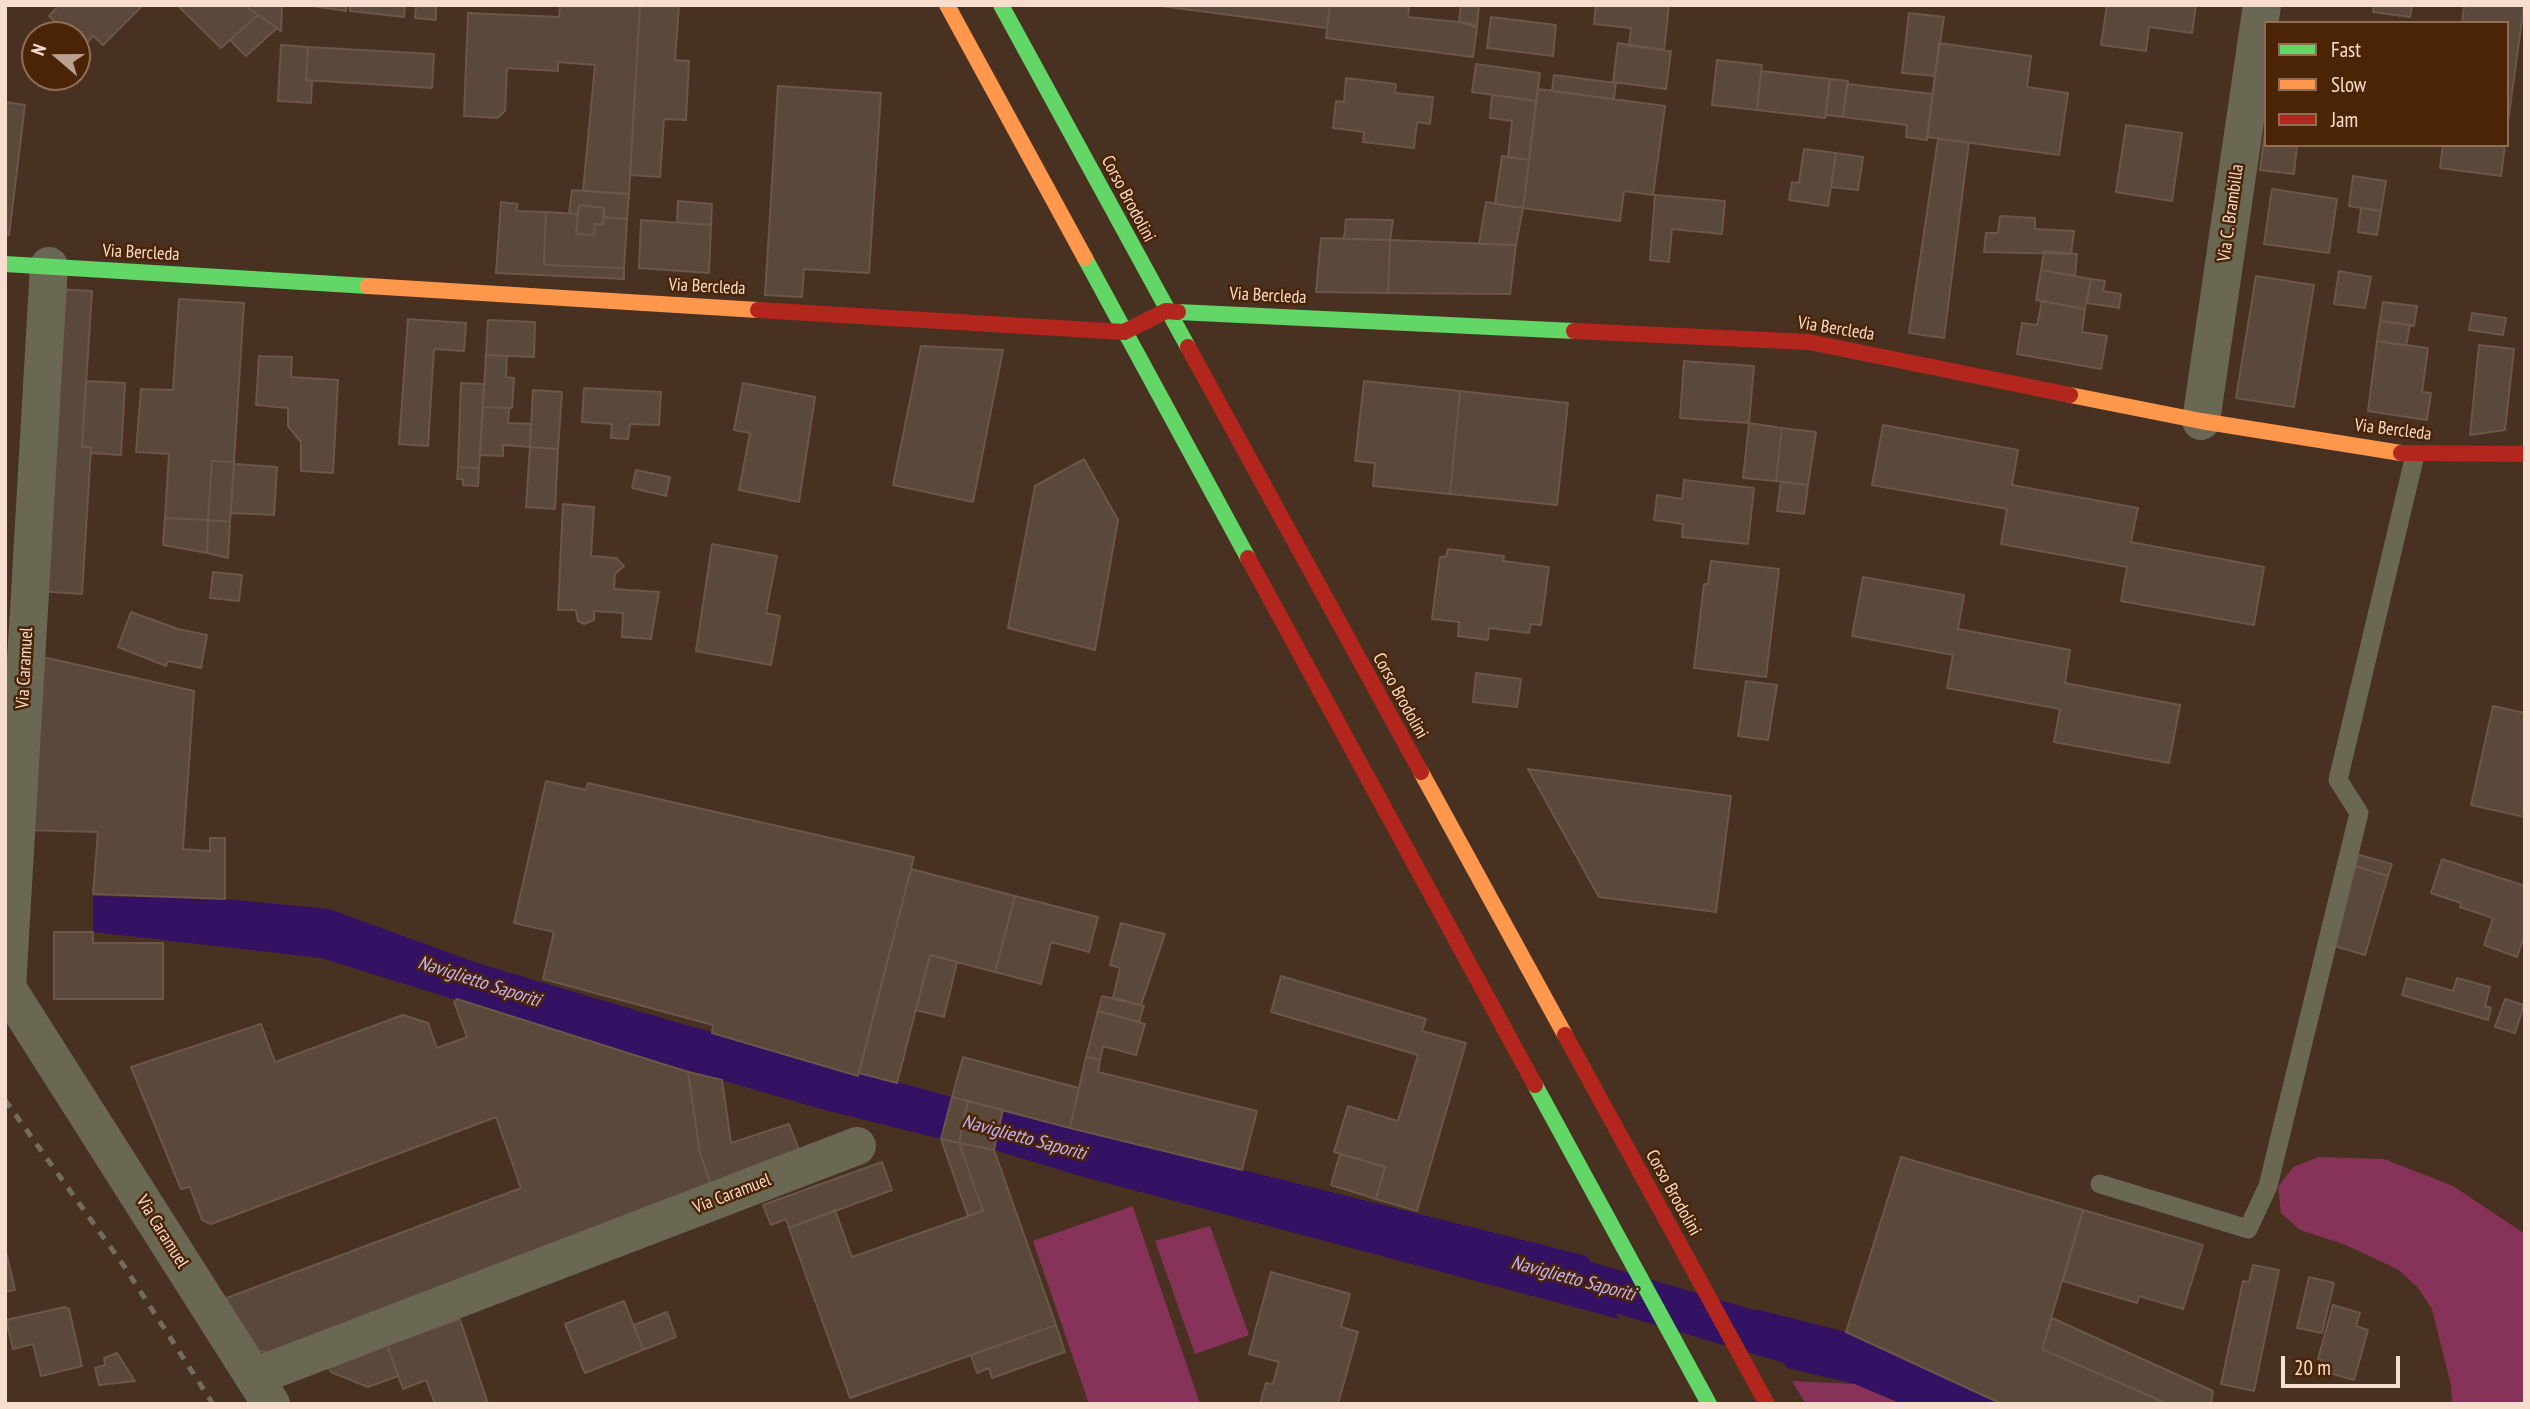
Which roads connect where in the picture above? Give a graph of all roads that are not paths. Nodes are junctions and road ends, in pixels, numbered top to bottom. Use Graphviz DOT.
graph roads {
  1 [pos="947,5"];
  2 [pos="1001,5"];
  3 [pos="2262,5"];
  4 [pos="5,264"];
  5 [pos="49,266"];
  6 [pos="1166,311"];
  7 [pos="1125,332"];
  8 [pos="2201,421"];
  9 [pos="2525,454"];
  10 [pos="2415,455"];
  11 [pos="857,1146"];
  12 [pos="2100,1184"];
  13 [pos="263,1390"];
  14 [pos="1709,1404"];
  15 [pos="1767,1404"];
  1 -- 7 [label="main road"];
  2 -- 6 [label="main road, Corso Brodolini"];
  3 -- 8 [label="street, Via C. Brambilla"];
  4 -- 5 [label="main road, Via Bercleda"];
  5 -- 7 [label="main road, Via Bercleda"];
  5 -- 13 [label="street, Via Caramuel"];
  6 -- 7 [label="main road, Via Bercleda"];
  6 -- 8 [label="main road, Via Bercleda"];
  6 -- 15 [label="main road, Corso Brodolini"];
  7 -- 14 [label="main road"];
  8 -- 10 [label="main road, Via Bercleda"];
  9 -- 10 [label="main road, Via Bercleda"];
  10 -- 12 [label="lane"];
  11 -- 13 [label="street, Via Caramuel"];
}
